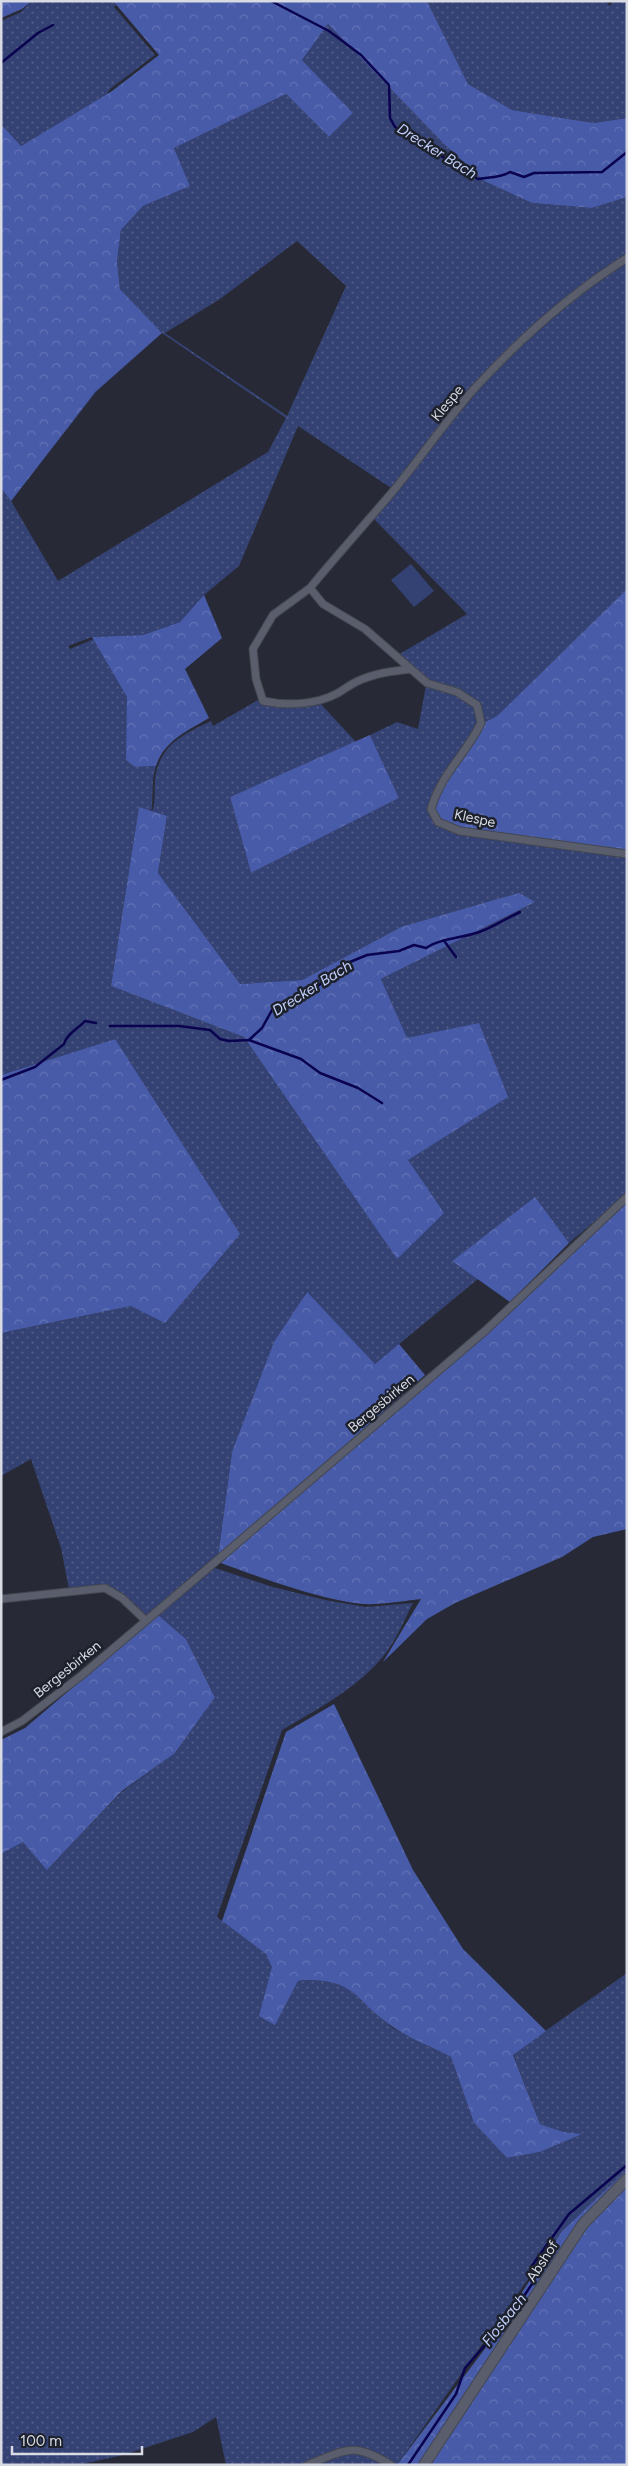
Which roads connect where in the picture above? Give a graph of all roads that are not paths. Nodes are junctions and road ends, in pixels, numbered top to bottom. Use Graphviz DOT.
graph roads {
  1 [pos="627,258"];
  2 [pos="310,588"];
  3 [pos="411,669"];
  4 [pos="627,854"];
  5 [pos="627,1197"];
  6 [pos="1,1599"];
  7 [pos="145,1620"];
  8 [pos="1,1732"];
  9 [pos="627,2179"];
  10 [pos="307,2465"];
  11 [pos="391,2465"];
  12 [pos="424,2465"];
  1 -- 2 [label="street, Klespe"];
  2 -- 3 [label="street, Klespe"];
  2 -- 3 [label="street, Klespe"];
  3 -- 4 [label="street, Klespe"];
  5 -- 7 [label="street, Bergesbirken"];
  6 -- 7 [label="street"];
  7 -- 8 [label="street, Bergesbirken"];
  9 -- 12 [label="street, Abshof"];
  10 -- 11 [label="street"];
}
